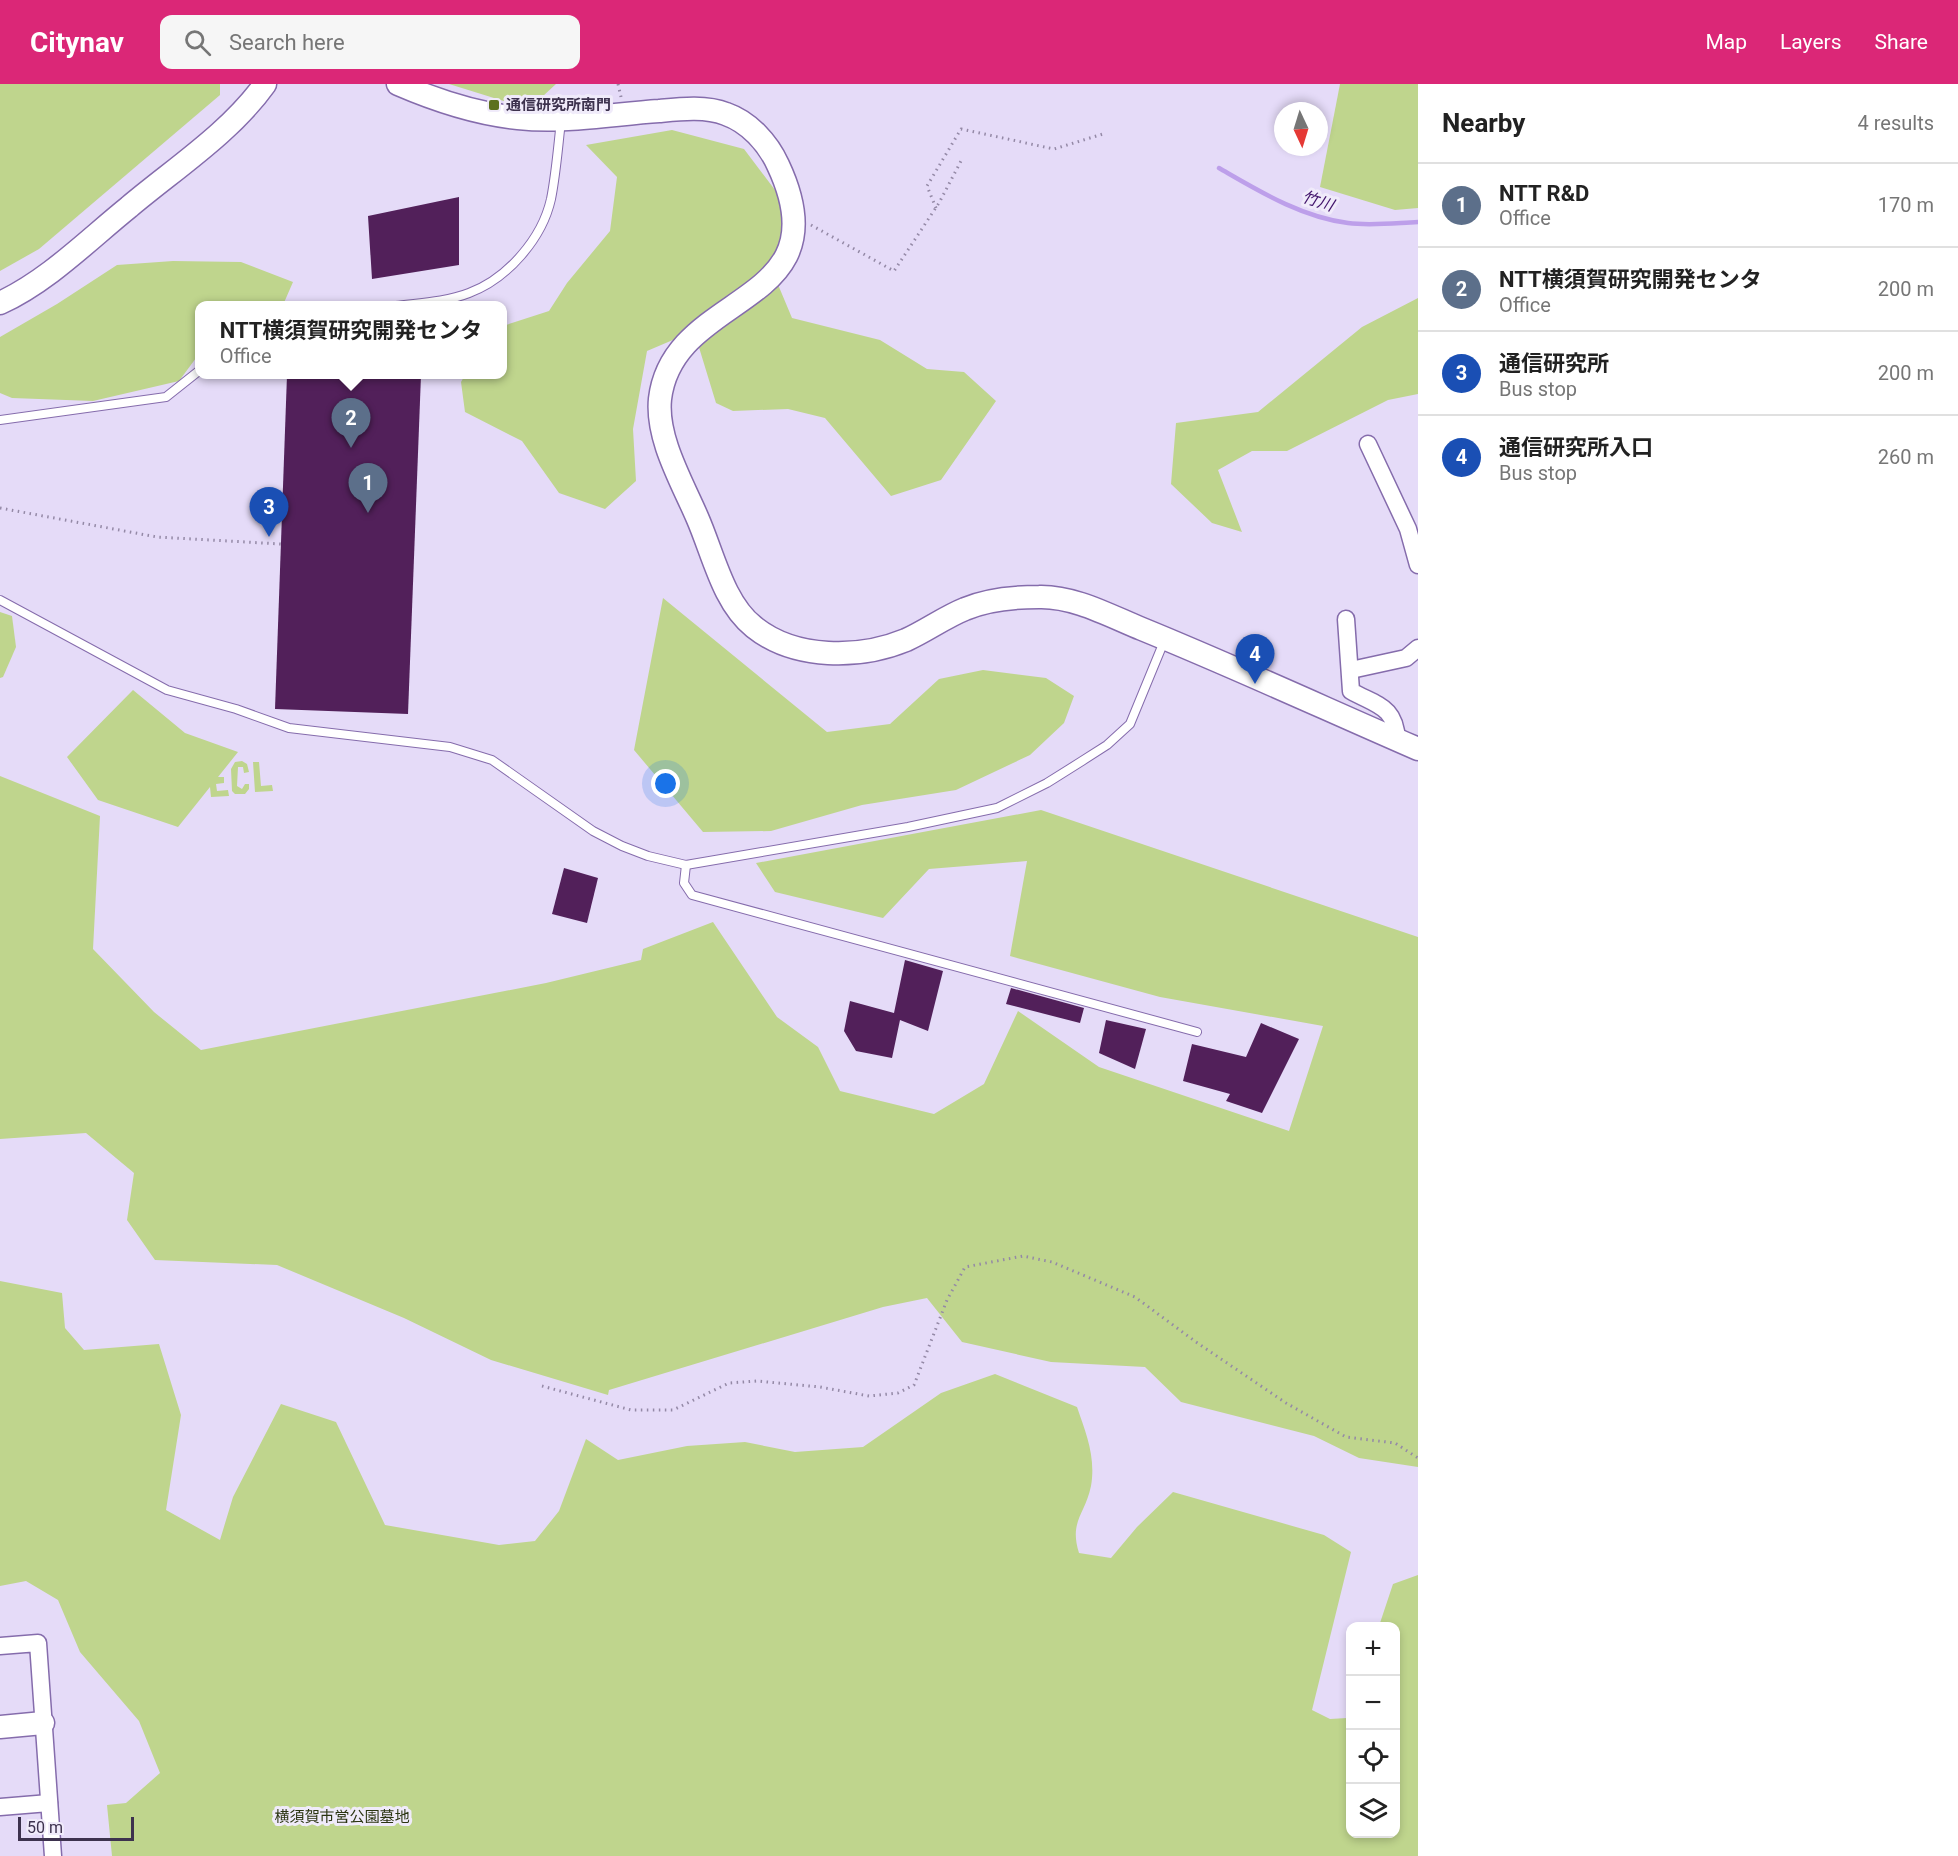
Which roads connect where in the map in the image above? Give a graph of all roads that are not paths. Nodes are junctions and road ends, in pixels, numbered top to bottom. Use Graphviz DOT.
graph roads {
  1 [pos="265,84"];
  2 [pos="398,84"];
  3 [pos="561,120"];
  4 [pos="435,301"];
  5 [pos="0,303"];
  6 [pos="195,374"];
  7 [pos="0,420"];
  8 [pos="1368,444"];
  9 [pos="1418,565"];
  10 [pos="0,600"];
  11 [pos="1346,619"];
  12 [pos="1165,639"];
  13 [pos="1418,648"];
  14 [pos="1352,670"];
  15 [pos="1397,740"];
  16 [pos="1418,749"];
  17 [pos="687,865"];
  18 [pos="1197,1032"];
  19 [pos="0,1646"];
  20 [pos="43,1723"];
  21 [pos="0,1726"];
  22 [pos="49,1803"];
  23 [pos="0,1807"];
  24 [pos="53,1856"];
  1 -- 5 [label="street"];
  2 -- 3 [label="street"];
  3 -- 4 [label="lane"];
  3 -- 12 [label="street"];
  6 -- 7 [label="lane"];
  8 -- 9 [label="street"];
  10 -- 17 [label="lane"];
  11 -- 14 [label="street"];
  12 -- 15 [label="street"];
  12 -- 17 [label="lane"];
  13 -- 14 [label="street"];
  14 -- 15 [label="street"];
  15 -- 16 [label="street"];
  17 -- 18 [label="lane"];
  19 -- 20 [label="street"];
  20 -- 21 [label="street"];
  20 -- 22 [label="street"];
  22 -- 23 [label="street"];
  22 -- 24 [label="street"];
}
